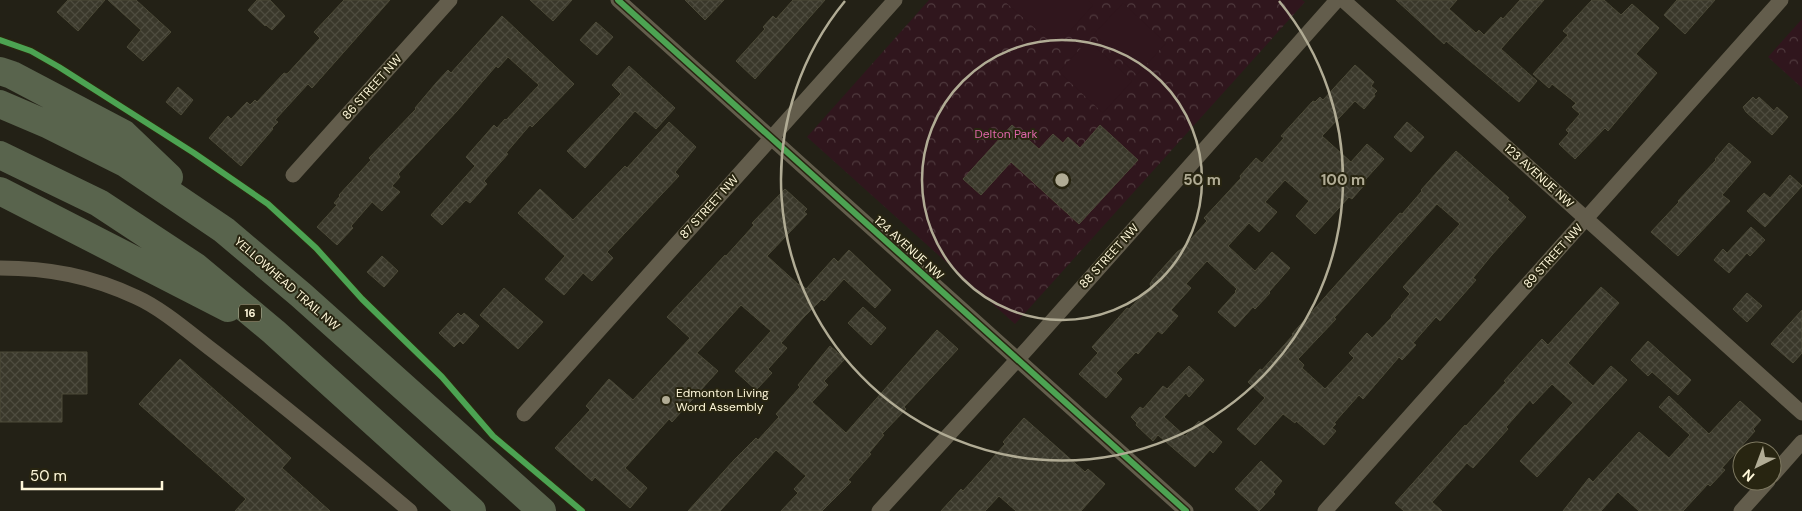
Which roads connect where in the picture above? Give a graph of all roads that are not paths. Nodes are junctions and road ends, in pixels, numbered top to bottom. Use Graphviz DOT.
graph roads {
  1 [pos="450,0"];
  2 [pos="618,0"];
  3 [pos="895,0"];
  4 [pos="1337,0"];
  5 [pos="1343,0"];
  6 [pos="1781,0"];
  7 [pos="0,71"];
  8 [pos="0,104"];
  9 [pos="770,138"];
  10 [pos="0,155"];
  11 [pos="294,175"];
  12 [pos="0,191"];
  13 [pos="1586,219"];
  14 [pos="224,230"];
  15 [pos="0,268"];
  16 [pos="274,332"];
  17 [pos="1017,360"];
  18 [pos="1802,413"];
  19 [pos="524,414"];
  20 [pos="1802,442"];
  21 [pos="1782,465"];
  22 [pos="1759,491"];
  23 [pos="410,511"];
  24 [pos="472,511"];
  25 [pos="542,511"];
  26 [pos="879,511"];
  27 [pos="1186,511"];
  28 [pos="1325,511"];
  29 [pos="1741,511"];
  1 -- 11 [label="street, 86 STREET NW"];
  2 -- 9 [label="street, 124 AVENUE NW"];
  3 -- 9 [label="street, 87 STREET NW"];
  4 -- 17 [label="street, 88 STREET NW"];
  5 -- 13 [label="street, 123 AVENUE NW"];
  6 -- 13 [label="street, 89 STREET NW"];
  7 -- 14 [label="highway"];
  8 -- 14 [label="highway, YELLOWHEAD TRAIL NW"];
  9 -- 17 [label="street, 124 AVENUE NW"];
  9 -- 19 [label="street, 87 STREET NW"];
  10 -- 16 [label="highway, 16"];
  12 -- 16 [label="highway"];
  13 -- 18 [label="street, 123 AVENUE NW"];
  13 -- 28 [label="street, 89 STREET NW"];
  14 -- 25 [label="highway, YELLOWHEAD TRAIL NW"];
  15 -- 23 [label="street"];
  16 -- 24 [label="highway, 16"];
  17 -- 26 [label="street, 88 STREET NW"];
  17 -- 27 [label="street, 124 AVENUE NW"];
  20 -- 21 [label="street"];
  22 -- 29 [label="street"];
}
